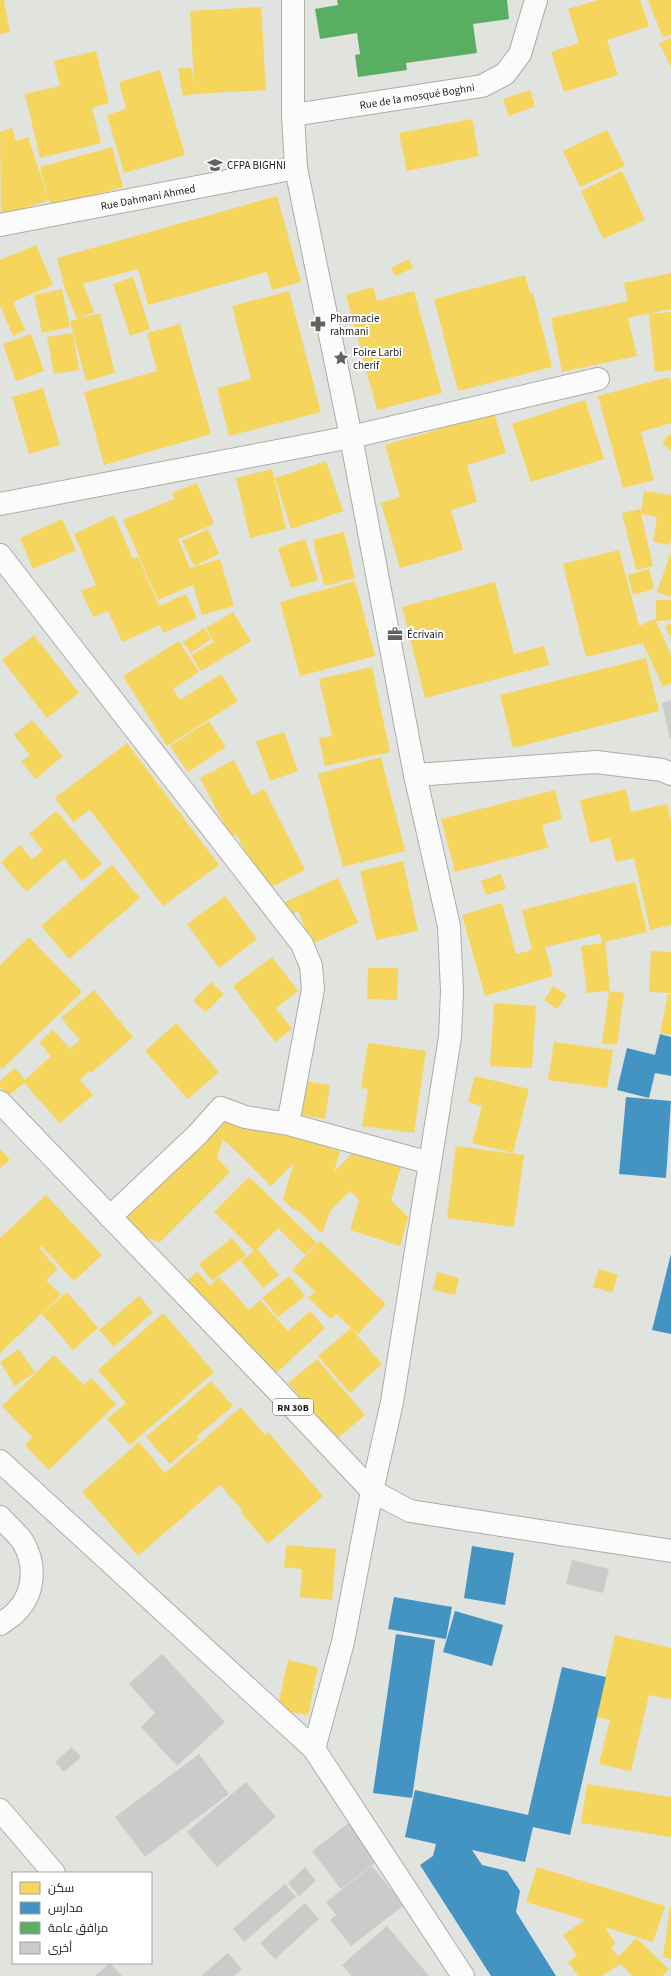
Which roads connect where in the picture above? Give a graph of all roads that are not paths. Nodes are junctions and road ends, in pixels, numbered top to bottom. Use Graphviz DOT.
graph roads {
  1 [pos="293,0"];
  2 [pos="536,0"];
  3 [pos="293,115"];
  4 [pos="296,168"];
  5 [pos="0,226"];
  6 [pos="598,379"];
  7 [pos="351,437"];
  8 [pos="0,504"];
  9 [pos="0,555"];
  10 [pos="671,774"];
  11 [pos="416,775"];
  12 [pos="0,1102"];
  13 [pos="288,1124"];
  14 [pos="430,1163"];
  15 [pos="110,1217"];
  16 [pos="0,1461"];
  17 [pos="372,1491"];
  18 [pos="0,1517"];
  19 [pos="671,1551"];
  20 [pos="0,1624"];
  21 [pos="314,1749"];
  22 [pos="0,1810"];
  23 [pos="53,1872"];
  24 [pos="463,1976"];
  1 -- 3 [label="street"];
  2 -- 3 [label="street, Rue de la mosqué Boghni"];
  3 -- 4 [label="street"];
  4 -- 5 [label="street, Rue Dahmani Ahmed"];
  4 -- 7 [label="street"];
  6 -- 7 [label="street"];
  7 -- 8 [label="street"];
  7 -- 11 [label="street"];
  9 -- 13 [label="street"];
  10 -- 11 [label="street"];
  11 -- 14 [label="street"];
  12 -- 15 [label="street, RN 30B"];
  13 -- 14 [label="street"];
  13 -- 15 [label="street"];
  14 -- 17 [label="street"];
  15 -- 17 [label="street, RN 30B"];
  16 -- 21 [label="street"];
  17 -- 19 [label="street, RN 30B"];
  17 -- 21 [label="street"];
  18 -- 20 [label="street"];
  21 -- 24 [label="street"];
  22 -- 23 [label="street"];
}
